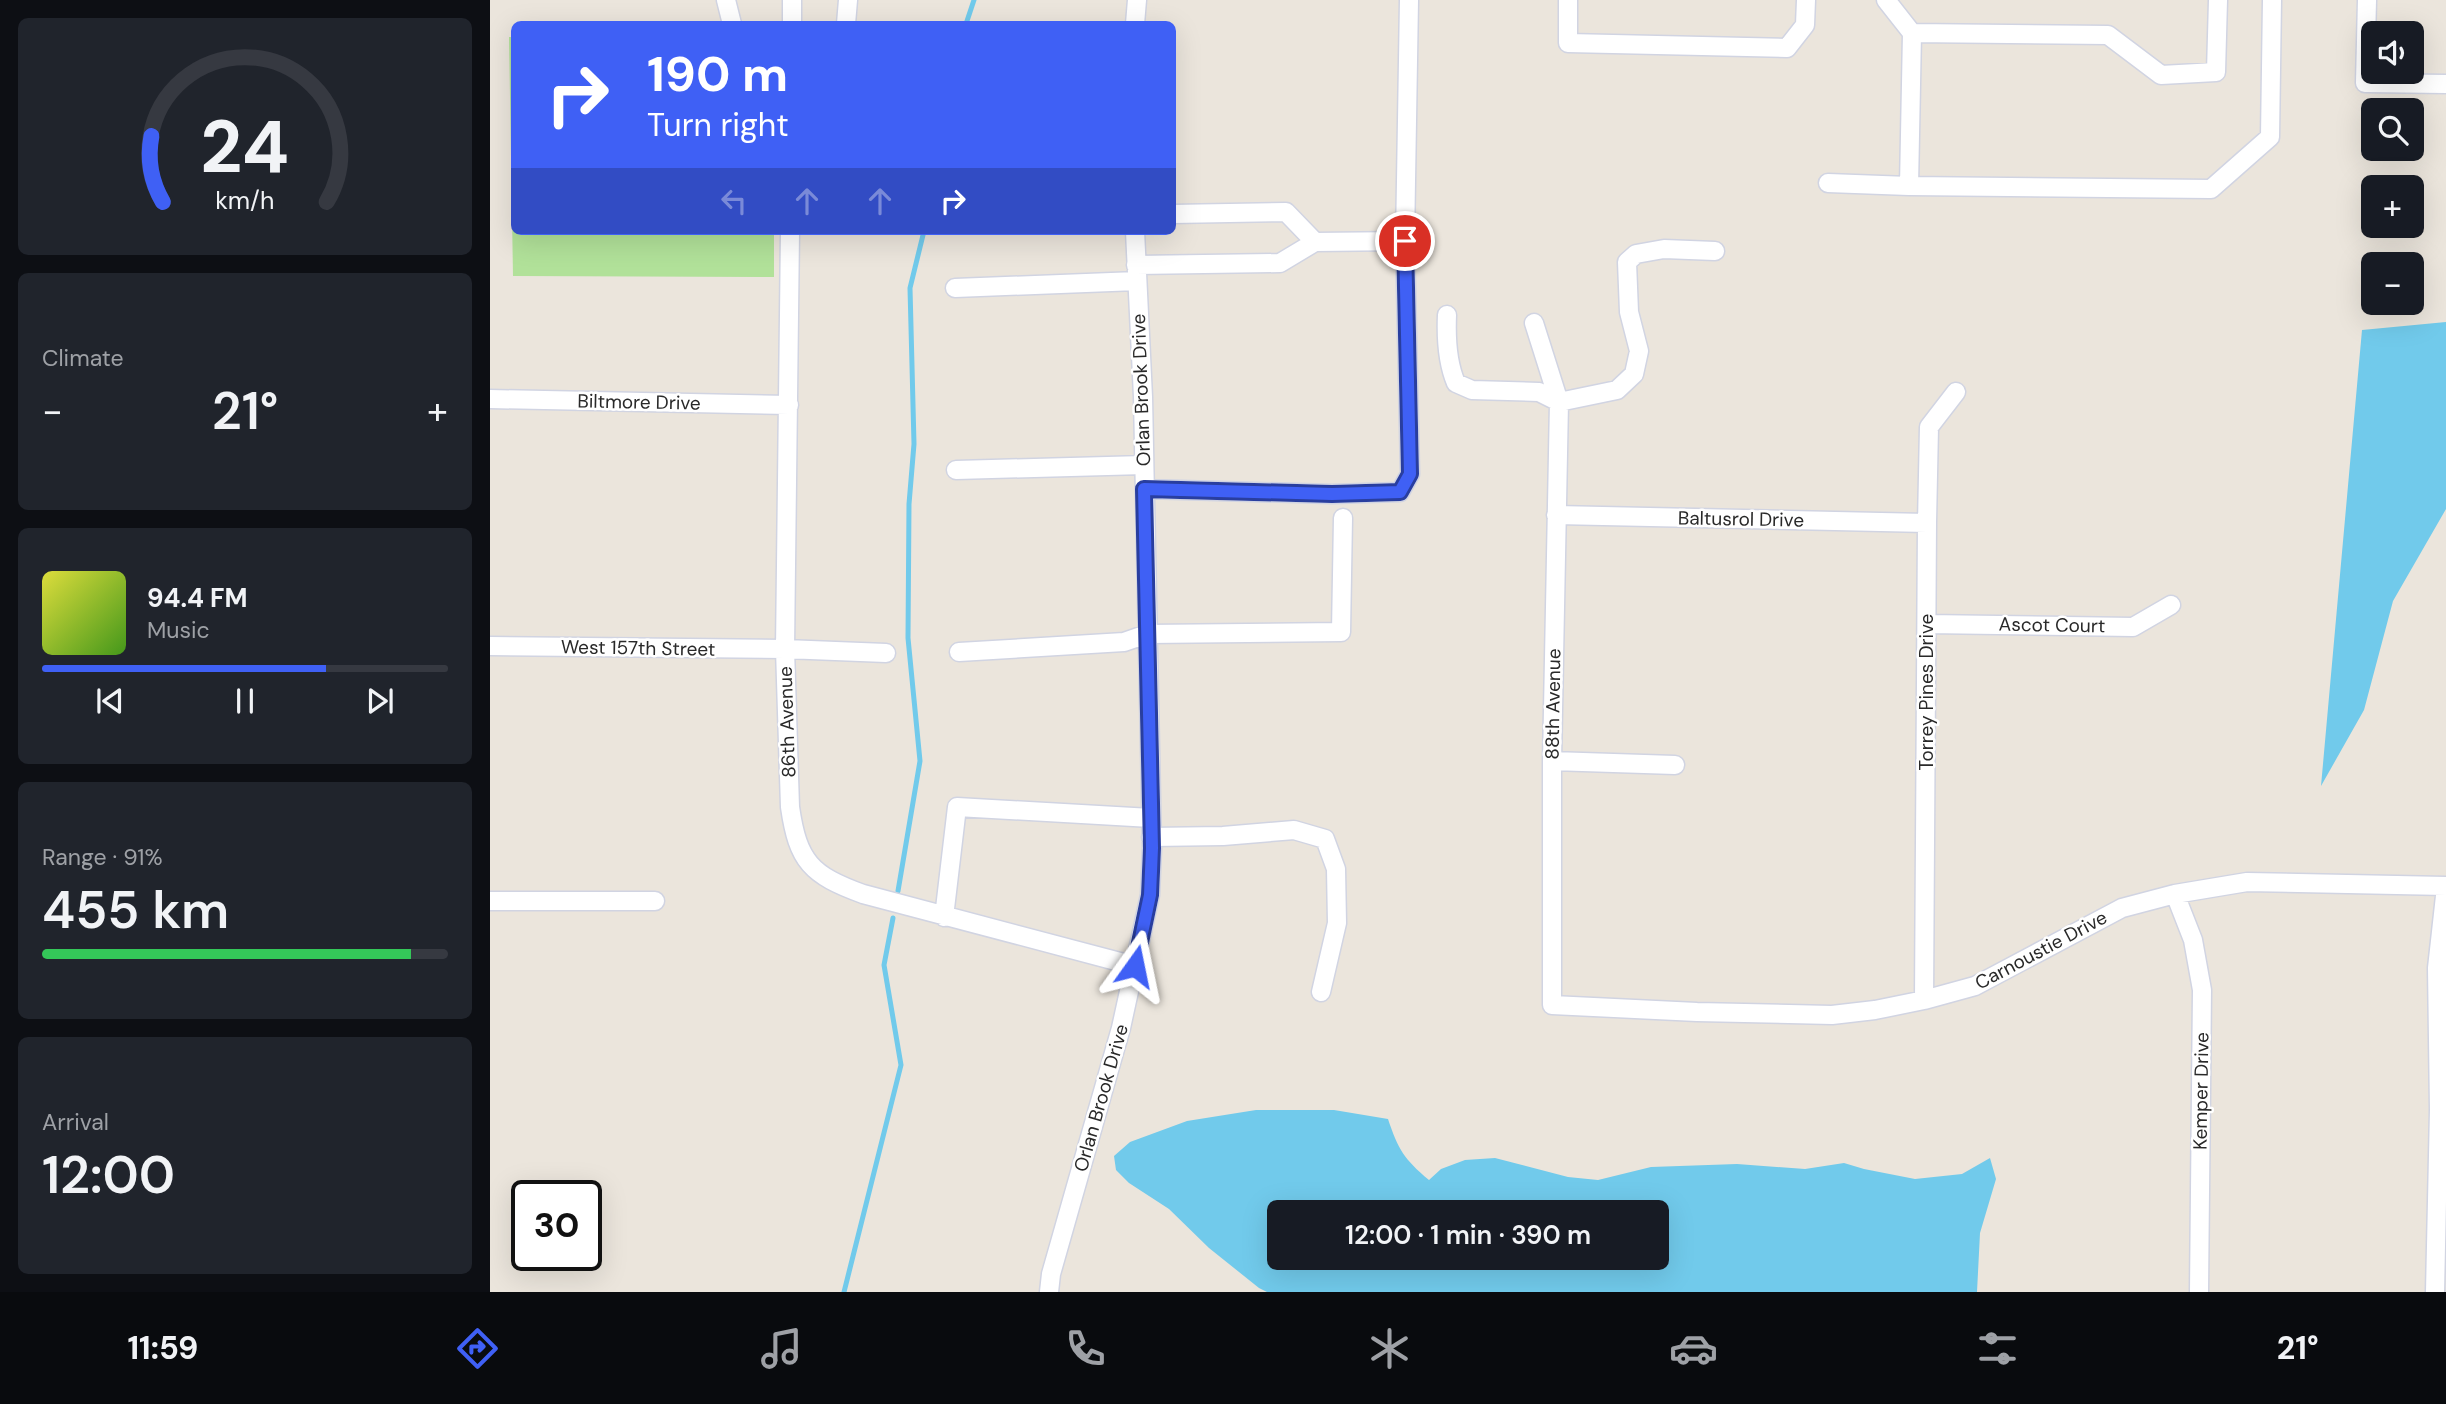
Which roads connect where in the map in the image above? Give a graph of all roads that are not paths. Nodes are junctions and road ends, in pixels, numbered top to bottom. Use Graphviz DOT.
graph roads {
  1 [pos="726,0"];
  2 [pos="797,0"];
  3 [pos="848,0"];
  4 [pos="1137,0"];
  5 [pos="1409,0"];
  6 [pos="1568,0"];
  7 [pos="1806,0"];
  8 [pos="1886,0"];
  9 [pos="2218,0"];
  10 [pos="2272,0"];
  11 [pos="2367,0"];
  12 [pos="731,21"];
  13 [pos="793,21"];
  14 [pos="846,21"];
  15 [pos="1135,21"];
  16 [pos="1912,33"];
  17 [pos="2446,84"];
  18 [pos="1828,183"];
  19 [pos="1909,186"];
  20 [pos="1176,214"];
  21 [pos="790,235"];
  22 [pos="1135,235"];
  23 [pos="1405,241"];
  24 [pos="1315,242"];
  25 [pos="1716,251"];
  26 [pos="1137,273"];
  27 [pos="955,288"];
  28 [pos="1447,315"];
  29 [pos="1534,323"];
  30 [pos="1956,392"];
  31 [pos="490,399"];
  32 [pos="1559,402"];
  33 [pos="789,405"];
  34 [pos="1144,465"];
  35 [pos="956,470"];
  36 [pos="1144,489"];
  37 [pos="1556,515"];
  38 [pos="1343,519"];
  39 [pos="1927,523"];
  40 [pos="2171,605"];
  41 [pos="1927,624"];
  42 [pos="1147,634"];
  43 [pos="490,646"];
  44 [pos="785,649"];
  45 [pos="958,652"];
  46 [pos="886,653"];
  47 [pos="1552,761"];
  48 [pos="1675,765"];
  49 [pos="1151,818"];
  50 [pos="1151,837"];
  51 [pos="2446,886"];
  52 [pos="2175,894"];
  53 [pos="490,901"];
  54 [pos="655,901"];
  55 [pos="944,917"];
  56 [pos="1135,966"];
  57 [pos="1321,992"];
  58 [pos="1924,1000"];
  59 [pos="1552,1005"];
  60 [pos="1049,1292"];
  61 [pos="2199,1292"];
  62 [pos="2435,1292"];
  1 -- 12 [label="street"];
  2 -- 13 [label="street"];
  3 -- 14 [label="street"];
  4 -- 15 [label="street"];
  5 -- 23 [label="street"];
  6 -- 7 [label="street"];
  8 -- 16 [label="street"];
  9 -- 16 [label="street"];
  10 -- 19 [label="street"];
  11 -- 17 [label="street"];
  16 -- 19 [label="street"];
  18 -- 19 [label="street"];
  20 -- 24 [label="street"];
  21 -- 33 [label="street, 86th Avenue"];
  22 -- 26 [label="street, Orlan Brook Drive"];
  23 -- 24 [label="street"];
  23 -- 36 [label="street"];
  24 -- 26 [label="street"];
  25 -- 32 [label="street"];
  26 -- 27 [label="street"];
  26 -- 34 [label="street, Orlan Brook Drive"];
  28 -- 32 [label="street"];
  29 -- 32 [label="street, 88th Avenue"];
  30 -- 39 [label="street, Torrey Pines Drive"];
  31 -- 33 [label="street, Biltmore Drive"];
  32 -- 37 [label="street, 88th Avenue"];
  33 -- 44 [label="street, 86th Avenue"];
  34 -- 35 [label="street"];
  34 -- 36 [label="street, Orlan Brook Drive"];
  36 -- 42 [label="street, Orlan Brook Drive"];
  37 -- 39 [label="street, Baltusrol Drive"];
  37 -- 47 [label="street, 88th Avenue"];
  38 -- 42 [label="street"];
  39 -- 41 [label="street, Torrey Pines Drive"];
  40 -- 41 [label="street, Ascot Court"];
  41 -- 58 [label="street, Torrey Pines Drive"];
  42 -- 45 [label="street"];
  42 -- 49 [label="street, Orlan Brook Drive"];
  43 -- 44 [label="street, West 157th Street"];
  44 -- 46 [label="street, West 157th Street"];
  44 -- 55 [label="street, 86th Avenue"];
  47 -- 48 [label="street"];
  47 -- 59 [label="street, 88th Avenue"];
  49 -- 50 [label="street, Orlan Brook Drive"];
  49 -- 55 [label="street"];
  50 -- 56 [label="street, Orlan Brook Drive"];
  50 -- 57 [label="street"];
  51 -- 52 [label="street, Carnoustie Drive"];
  51 -- 62 [label="street"];
  52 -- 58 [label="street, Carnoustie Drive"];
  52 -- 61 [label="street, Kemper Drive"];
  53 -- 54 [label="street"];
  55 -- 56 [label="street, 86th Avenue"];
  56 -- 60 [label="street, Orlan Brook Drive"];
  58 -- 59 [label="street, Carnoustie Drive"];
}
